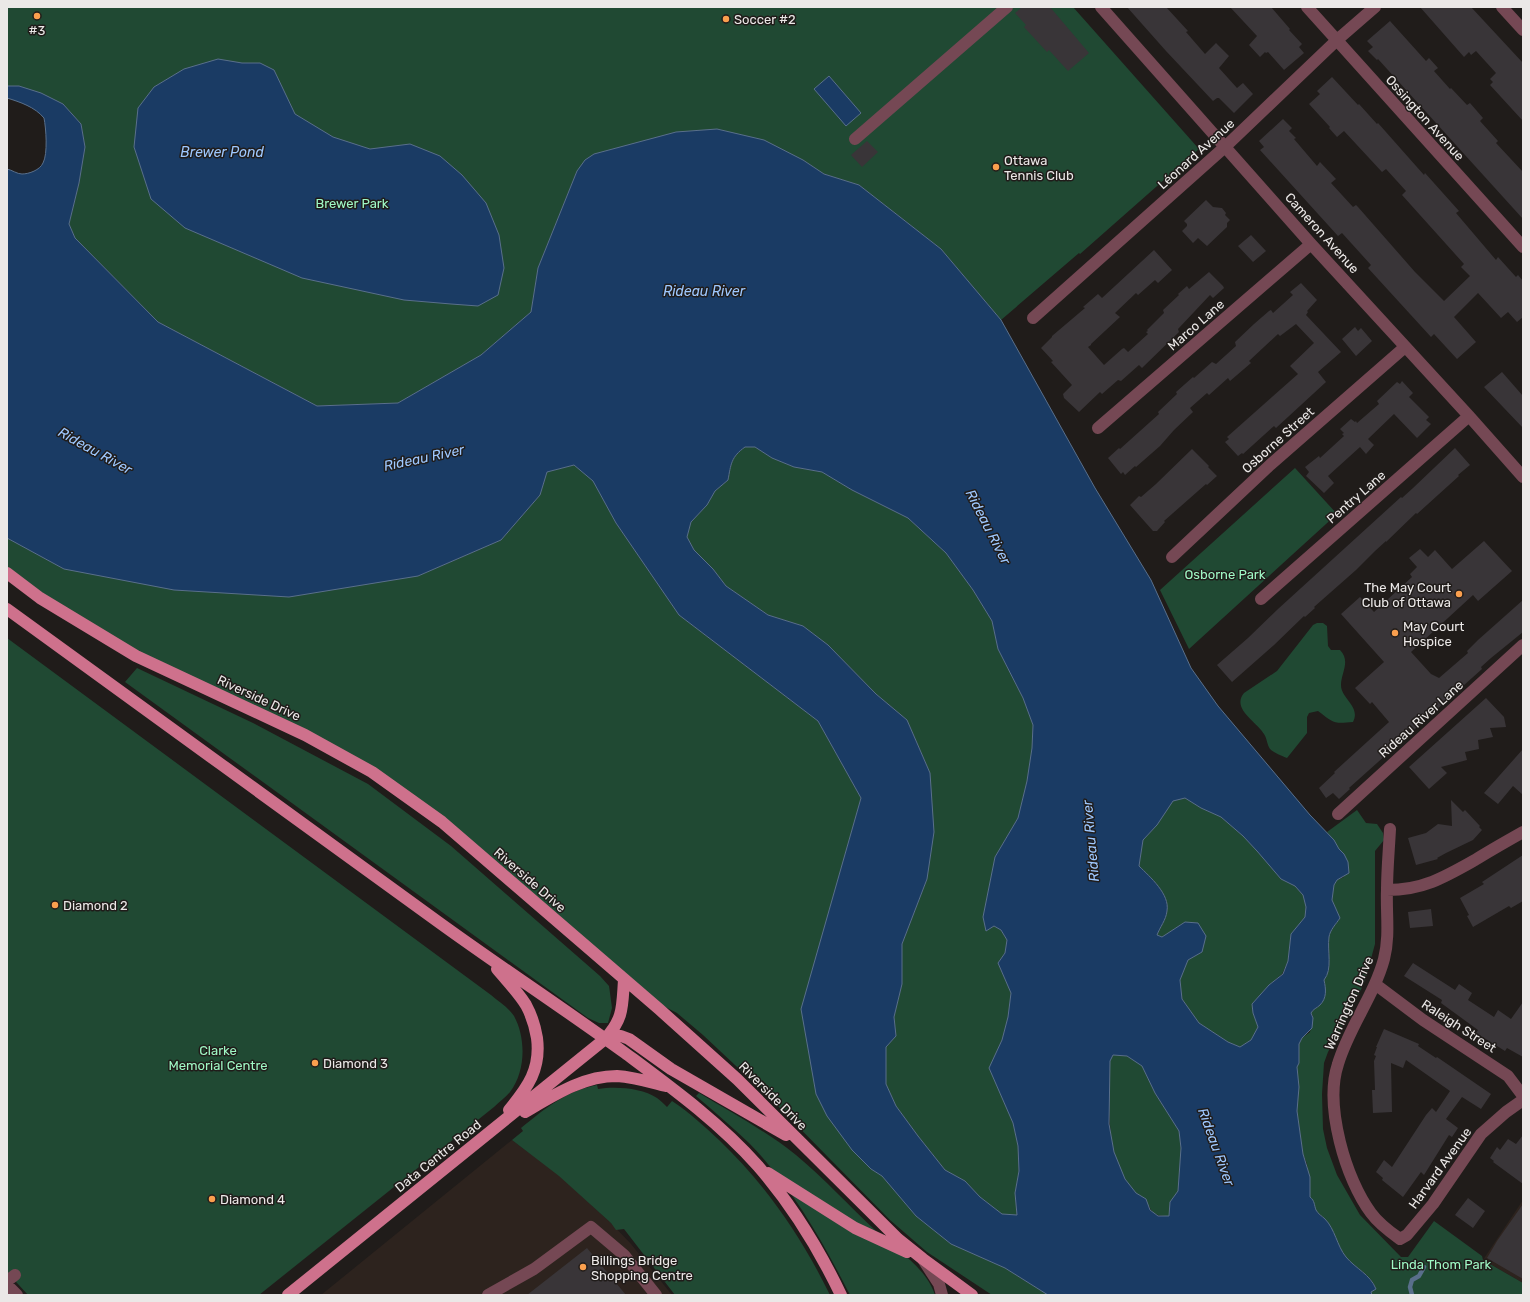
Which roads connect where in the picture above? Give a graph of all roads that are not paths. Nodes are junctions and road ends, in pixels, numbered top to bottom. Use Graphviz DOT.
graph roads {
  1 [pos="1007,7"];
  2 [pos="1101,7"];
  3 [pos="1307,7"];
  4 [pos="1375,7"];
  5 [pos="1502,7"];
  6 [pos="1523,30"];
  7 [pos="1337,40"];
  8 [pos="855,140"];
  9 [pos="1226,146"];
  10 [pos="1311,244"];
  11 [pos="1523,247"];
  12 [pos="1033,318"];
  13 [pos="1405,346"];
  14 [pos="1469,416"];
  15 [pos="1098,428"];
  16 [pos="1523,477"];
  17 [pos="1172,557"];
  18 [pos="7,573"];
  19 [pos="1261,599"];
  20 [pos="7,609"];
  21 [pos="1523,645"];
  22 [pos="1338,814"];
  23 [pos="1390,829"];
  24 [pos="1523,832"];
  25 [pos="1387,890"];
  26 [pos="487,957"];
  27 [pos="624,980"];
  28 [pos="1375,984"];
  29 [pos="605,1039"];
  30 [pos="672,1088"];
  31 [pos="1523,1096"];
  32 [pos="1523,1100"];
  33 [pos="490,1132"];
  34 [pos="799,1142"];
  35 [pos="760,1168"];
  36 [pos="1400,1240"];
  37 [pos="923,1259"];
  38 [pos="10,1280"];
  39 [pos="17,1295"];
  40 [pos="288,1295"];
  41 [pos="488,1295"];
  42 [pos="656,1295"];
  43 [pos="841,1295"];
  44 [pos="942,1295"];
  45 [pos="972,1295"];
  1 -- 8 [label="street"];
  2 -- 9 [label="street, Cameron Avenue"];
  3 -- 7 [label="street, Ossington Avenue"];
  4 -- 7 [label="street, Léonard Avenue"];
  5 -- 6 [label="street"];
  7 -- 9 [label="street, Léonard Avenue"];
  7 -- 11 [label="street, Ossington Avenue"];
  9 -- 10 [label="street, Cameron Avenue"];
  9 -- 12 [label="street, Léonard Avenue"];
  10 -- 13 [label="street, Cameron Avenue"];
  10 -- 15 [label="street, Marco Lane"];
  13 -- 14 [label="street, Cameron Avenue"];
  13 -- 17 [label="street, Osborne Street"];
  14 -- 16 [label="street, Cameron Avenue"];
  14 -- 19 [label="street, Pentry Lane"];
  18 -- 27 [label="main road, Riverside Drive"];
  20 -- 26 [label="main road"];
  21 -- 22 [label="street, Rideau River Lane"];
  23 -- 25 [label="street, Warrington Drive"];
  24 -- 25 [label="street"];
  25 -- 28 [label="street, Warrington Drive"];
  26 -- 29 [label="main road"];
  26 -- 33 [label="main road"];
  27 -- 29 [label="main road, Data Centre Road"];
  27 -- 34 [label="main road, Riverside Drive"];
  28 -- 31 [label="street, Raleigh Street"];
  28 -- 36 [label="street, Warrington Drive"];
  29 -- 30 [label="main road"];
  29 -- 33 [label="main road, Data Centre Road"];
  29 -- 34 [label="main road"];
  30 -- 33 [label="main road"];
  30 -- 35 [label="main road"];
  32 -- 36 [label="street, Harvard Avenue"];
  33 -- 40 [label="main road, Data Centre Road"];
  34 -- 37 [label="main road, Riverside Drive"];
  35 -- 37 [label="main road"];
  35 -- 43 [label="main road"];
  37 -- 44 [label="street"];
  37 -- 45 [label="main road, Riverside Drive"];
  38 -- 39 [label="street"];
  41 -- 42 [label="street"];
}
